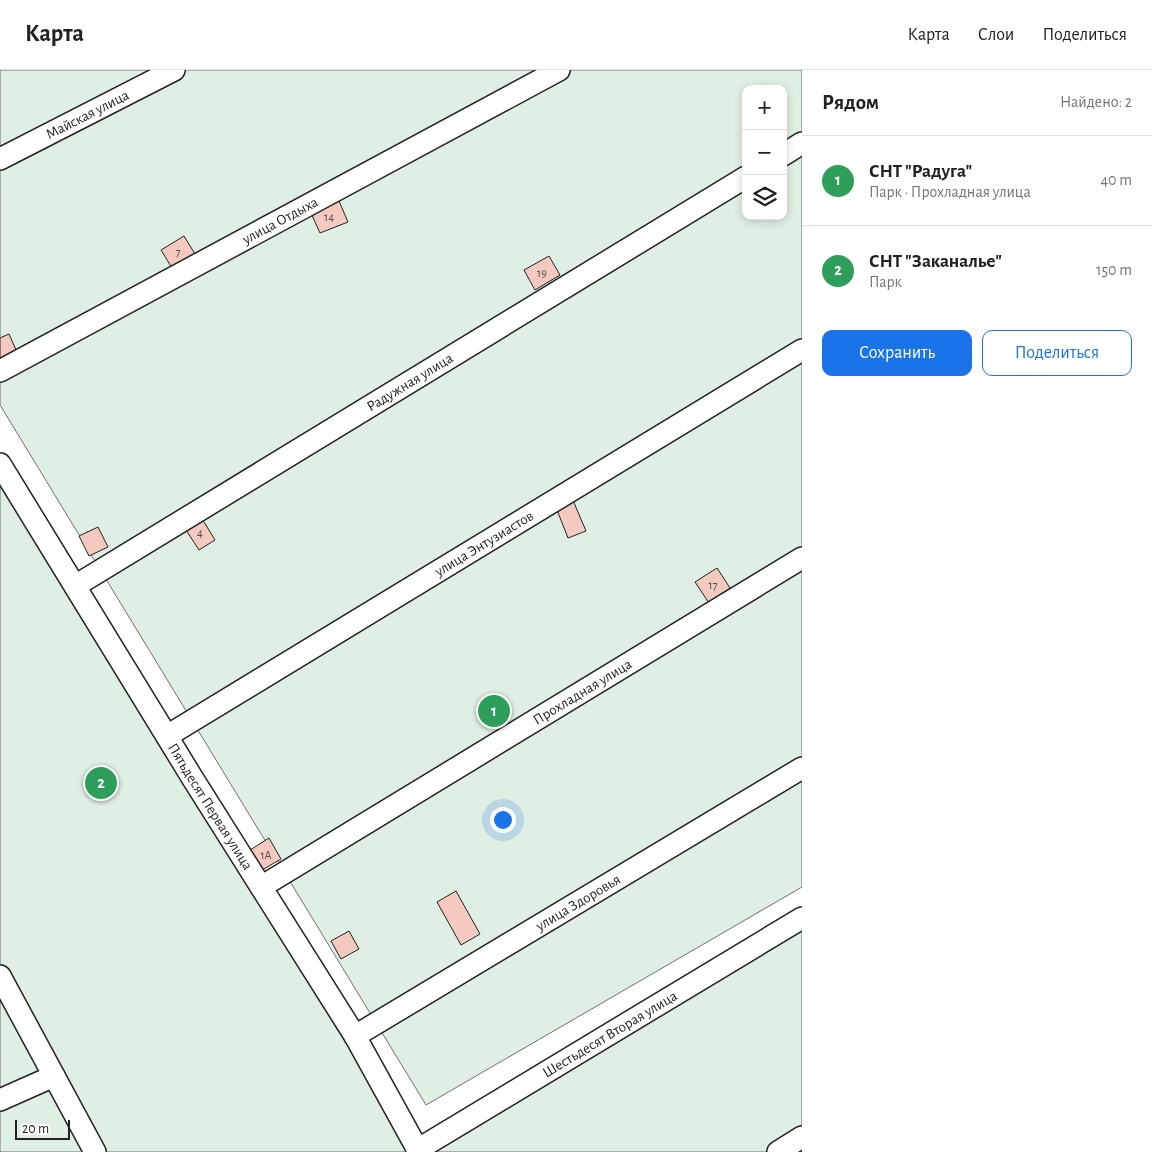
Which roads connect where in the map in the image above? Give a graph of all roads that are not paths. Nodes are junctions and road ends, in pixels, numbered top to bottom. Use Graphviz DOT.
graph roads {
  1 [pos="174,70"];
  2 [pos="559,70"];
  3 [pos="802,143"];
  4 [pos="787,152"];
  5 [pos="0,159"];
  6 [pos="742,179"];
  7 [pos="802,350"];
  8 [pos="0,371"];
  9 [pos="0,464"];
  10 [pos="802,558"];
  11 [pos="75,586"];
  12 [pos="167,736"];
  13 [pos="802,768"];
  14 [pos="261,887"];
  15 [pos="802,918"];
  16 [pos="0,976"];
  17 [pos="355,1036"];
  18 [pos="54,1076"];
  19 [pos="0,1100"];
  20 [pos="802,1137"];
  21 [pos="418,1151"];
  22 [pos="95,1152"];
  23 [pos="778,1152"];
  1 -- 5 [label="street, Майская улица"];
  2 -- 8 [label="street, улица Отдыха"];
  3 -- 4 [label="street"];
  6 -- 11 [label="street, Радужная улица"];
  7 -- 12 [label="street, улица Энтузиастов"];
  9 -- 11 [label="street, Пятьдесят Первая улица"];
  10 -- 14 [label="street, Прохладная улица"];
  11 -- 12 [label="street, Пятьдесят Первая улица"];
  12 -- 14 [label="street, Пятьдесят Первая улица"];
  13 -- 17 [label="street, улица Здоровья"];
  14 -- 17 [label="street, Пятьдесят Первая улица"];
  15 -- 21 [label="street, Шестьдесят Вторая улица"];
  16 -- 18 [label="street"];
  17 -- 21 [label="street, Пятьдесят Первая улица"];
  18 -- 19 [label="street"];
  18 -- 22 [label="street"];
  20 -- 23 [label="street"];
}
